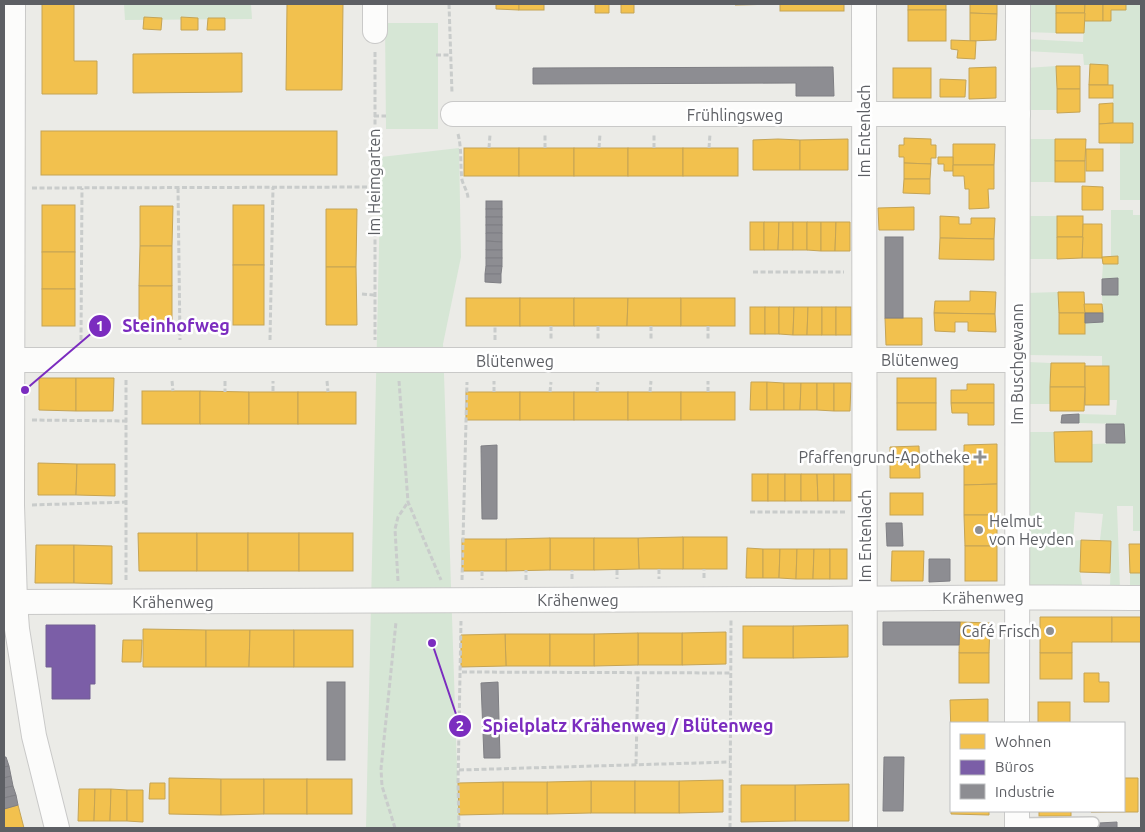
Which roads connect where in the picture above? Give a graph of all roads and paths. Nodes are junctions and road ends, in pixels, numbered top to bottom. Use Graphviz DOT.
graph roads {
  1 [pos="13,4"];
  2 [pos="375,4"];
  3 [pos="864,4"];
  4 [pos="1018,4"];
  5 [pos="375,31"];
  6 [pos="451,54"];
  7 [pos="436,55"];
  8 [pos="453,114"];
  9 [pos="864,114"];
  10 [pos="1018,114"];
  11 [pos="374,116"];
  12 [pos="386,116"];
  13 [pos="374,186"];
  14 [pos="273,187"];
  15 [pos="12,188"];
  16 [pos="82,188"];
  17 [pos="178,188"];
  18 [pos="468,194"];
  19 [pos="468,200"];
  20 [pos="753,272"];
  21 [pos="865,272"];
  22 [pos="362,294"];
  23 [pos="374,295"];
  24 [pos="12,360"];
  25 [pos="865,360"];
  26 [pos="1017,360"];
  27 [pos="81,361"];
  28 [pos="126,361"];
  29 [pos="180,361"];
  30 [pos="270,361"];
  31 [pos="386,361"];
  32 [pos="12,420"];
  33 [pos="127,420"];
  34 [pos="127,502"];
  35 [pos="408,502"];
  36 [pos="12,505"];
  37 [pos="750,512"];
  38 [pos="865,512"];
  39 [pos="1018,596"];
  40 [pos="1141,598"];
  41 [pos="866,599"];
  42 [pos="731,600"];
  43 [pos="399,601"];
  44 [pos="451,601"];
  45 [pos="15,602"];
  46 [pos="126,602"];
  47 [pos="461,672"];
  48 [pos="638,672"];
  49 [pos="731,673"];
  50 [pos="1017,722"];
  51 [pos="730,762"];
  52 [pos="636,764"];
  53 [pos="459,770"];
  54 [pos="1017,821"];
  55 [pos="1093,823"];
  56 [pos="57,828"];
  57 [pos="395,828"];
  58 [pos="730,828"];
  59 [pos="865,828"];
  1 -- 15 [label="street"];
  2 -- 5 [label="street"];
  3 -- 9 [label="street, Im Entenlach"];
  4 -- 10 [label="street, Im Buschgewann"];
  5 -- 11 [label="path, Im Heimgarten"];
  6 -- 7 [label="path"];
  8 -- 9 [label="street, Frühlingsweg"];
  9 -- 10 [label="street, Frühlingsweg"];
  9 -- 21 [label="street, Im Entenlach"];
  10 -- 26 [label="street, Im Buschgewann"];
  11 -- 12 [label="path"];
  11 -- 13 [label="path, Im Heimgarten"];
  13 -- 14 [label="path"];
  13 -- 23 [label="path, Im Heimgarten"];
  14 -- 17 [label="path"];
  14 -- 30 [label="path"];
  15 -- 16 [label="path"];
  15 -- 24 [label="street"];
  16 -- 17 [label="path"];
  16 -- 27 [label="path"];
  17 -- 29 [label="path"];
  18 -- 19 [label="path"];
  20 -- 21 [label="path"];
  21 -- 25 [label="street, Im Entenlach"];
  22 -- 23 [label="path"];
  23 -- 31 [label="path, Im Heimgarten"];
  24 -- 27 [label="street, Blütenweg"];
  24 -- 32 [label="street"];
  25 -- 26 [label="street, Blütenweg"];
  25 -- 31 [label="street, Blütenweg"];
  25 -- 38 [label="street, Im Entenlach"];
  26 -- 39 [label="street, Im Buschgewann"];
  27 -- 28 [label="street, Blütenweg"];
  28 -- 29 [label="street, Blütenweg"];
  28 -- 33 [label="path"];
  29 -- 30 [label="street, Blütenweg"];
  30 -- 31 [label="street, Blütenweg"];
  31 -- 35 [label="path, Im Heimgarten"];
  32 -- 33 [label="path"];
  32 -- 36 [label="street"];
  33 -- 34 [label="path"];
  34 -- 36 [label="path"];
  34 -- 46 [label="path"];
  35 -- 43 [label="path"];
  35 -- 44 [label="path"];
  36 -- 45 [label="street"];
  37 -- 38 [label="path"];
  38 -- 41 [label="street, Im Entenlach"];
  39 -- 40 [label="street, Krähenweg"];
  39 -- 41 [label="street, Krähenweg"];
  39 -- 50 [label="street, Im Buschgewann"];
  41 -- 42 [label="street, Krähenweg"];
  41 -- 59 [label="street, Im Entenlach"];
  42 -- 44 [label="street, Krähenweg"];
  42 -- 49 [label="path"];
  43 -- 44 [label="street, Krähenweg"];
  43 -- 46 [label="street, Krähenweg"];
  43 -- 57 [label="path"];
  45 -- 46 [label="street, Krähenweg"];
  45 -- 56 [label="street"];
  47 -- 48 [label="path"];
  48 -- 49 [label="path"];
  48 -- 52 [label="path"];
  49 -- 51 [label="path"];
  51 -- 52 [label="path"];
  51 -- 58 [label="path"];
  52 -- 53 [label="path"];
  54 -- 55 [label="lane"];
}
